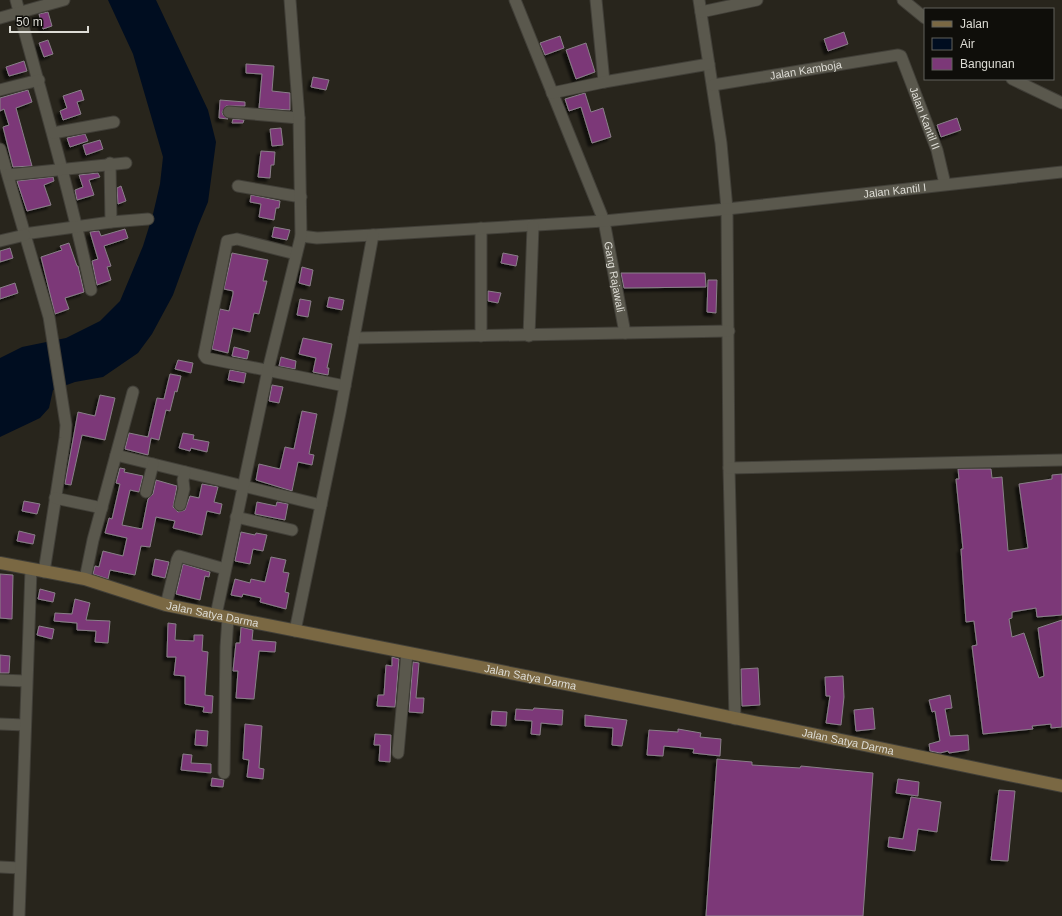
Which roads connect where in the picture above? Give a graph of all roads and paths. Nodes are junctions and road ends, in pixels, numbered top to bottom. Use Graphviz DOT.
graph roads {
  1 [pos="16,0"];
  2 [pos="64,0"];
  3 [pos="290,0"];
  4 [pos="516,0"];
  5 [pos="596,0"];
  6 [pos="699,0"];
  7 [pos="757,0"];
  8 [pos="903,0"];
  9 [pos="701,12"];
  10 [pos="20,13"];
  11 [pos="924,17"];
  12 [pos="0,18"];
  13 [pos="898,55"];
  14 [pos="709,64"];
  15 [pos="39,80"];
  16 [pos="1014,80"];
  17 [pos="604,82"];
  18 [pos="713,84"];
  19 [pos="0,90"];
  20 [pos="552,93"];
  21 [pos="1062,103"];
  22 [pos="229,112"];
  23 [pos="299,118"];
  24 [pos="114,122"];
  25 [pos="53,133"];
  26 [pos="0,148"];
  27 [pos="126,162"];
  28 [pos="110,163"];
  29 [pos="62,168"];
  30 [pos="1062,172"];
  31 [pos="8,175"];
  32 [pos="945,184"];
  33 [pos="238,186"];
  34 [pos="301,197"];
  35 [pos="727,209"];
  36 [pos="148,219"];
  37 [pos="604,221"];
  38 [pos="111,222"];
  39 [pos="533,226"];
  40 [pos="77,228"];
  41 [pos="481,228"];
  42 [pos="24,235"];
  43 [pos="373,235"];
  44 [pos="301,236"];
  45 [pos="0,241"];
  46 [pos="296,254"];
  47 [pos="91,290"];
  48 [pos="729,331"];
  49 [pos="625,333"];
  50 [pos="481,336"];
  51 [pos="528,336"];
  52 [pos="354,338"];
  53 [pos="268,370"];
  54 [pos="345,386"];
  55 [pos="133,392"];
  56 [pos="116,455"];
  57 [pos="1062,460"];
  58 [pos="153,464"];
  59 [pos="729,468"];
  60 [pos="185,472"];
  61 [pos="243,485"];
  62 [pos="146,492"];
  63 [pos="55,498"];
  64 [pos="180,505"];
  65 [pos="321,505"];
  66 [pos="102,508"];
  67 [pos="236,517"];
  68 [pos="292,530"];
  69 [pos="0,564"];
  70 [pos="30,569"];
  71 [pos="225,569"];
  72 [pos="44,572"];
  73 [pos="85,579"];
  74 [pos="166,605"];
  75 [pos="216,615"];
  76 [pos="228,618"];
  77 [pos="295,631"];
  78 [pos="407,653"];
  79 [pos="0,680"];
  80 [pos="26,681"];
  81 [pos="735,719"];
  82 [pos="0,724"];
  83 [pos="25,725"];
  84 [pos="398,753"];
  85 [pos="224,773"];
  86 [pos="1062,786"];
  87 [pos="0,867"];
  88 [pos="20,868"];
  89 [pos="19,916"];
  1 -- 10 [label="street"];
  2 -- 10 [label="street"];
  3 -- 23 [label="street"];
  4 -- 20 [label="street, Gang Rajawali"];
  5 -- 17 [label="street"];
  6 -- 9 [label="street"];
  7 -- 9 [label="street"];
  8 -- 11 [label="street"];
  9 -- 14 [label="street"];
  10 -- 12 [label="street"];
  10 -- 15 [label="street"];
  13 -- 18 [label="street, Jalan Kamboja"];
  13 -- 32 [label="street, Jalan Kantil II"];
  14 -- 17 [label="street"];
  14 -- 18 [label="street"];
  15 -- 19 [label="street"];
  15 -- 25 [label="street"];
  16 -- 21 [label="street"];
  17 -- 20 [label="street"];
  18 -- 35 [label="street"];
  20 -- 37 [label="street, Gang Rajawali"];
  22 -- 23 [label="street"];
  23 -- 34 [label="street"];
  24 -- 25 [label="street"];
  25 -- 29 [label="street"];
  26 -- 31 [label="street"];
  27 -- 28 [label="street"];
  28 -- 29 [label="street"];
  28 -- 38 [label="street"];
  29 -- 31 [label="street"];
  29 -- 40 [label="street"];
  30 -- 32 [label="street, Jalan Kantil I"];
  31 -- 42 [label="street"];
  32 -- 35 [label="street, Jalan Kantil I"];
  33 -- 34 [label="street"];
  34 -- 44 [label="street"];
  35 -- 37 [label="street, Jalan Kantil I"];
  35 -- 48 [label="street"];
  36 -- 38 [label="street"];
  37 -- 39 [label="street, Jalan Kantil I"];
  37 -- 49 [label="street, Gang Rajawali"];
  38 -- 40 [label="street"];
  39 -- 41 [label="street, Jalan Kantil I"];
  39 -- 51 [label="street"];
  40 -- 42 [label="street"];
  40 -- 47 [label="street"];
  41 -- 43 [label="street, Jalan Kantil I"];
  41 -- 50 [label="street"];
  42 -- 45 [label="street"];
  42 -- 63 [label="street"];
  43 -- 44 [label="street, Jalan Kantil I"];
  43 -- 52 [label="street"];
  44 -- 46 [label="street"];
  46 -- 53 [label="street"];
  46 -- 53 [label="street"];
  48 -- 49 [label="street"];
  48 -- 59 [label="street"];
  49 -- 51 [label="street"];
  50 -- 51 [label="street"];
  50 -- 52 [label="street"];
  52 -- 54 [label="street"];
  53 -- 54 [label="street"];
  53 -- 61 [label="street"];
  54 -- 65 [label="street"];
  55 -- 56 [label="street"];
  56 -- 58 [label="street"];
  56 -- 66 [label="street"];
  57 -- 59 [label="street"];
  58 -- 60 [label="street"];
  58 -- 62 [label="street"];
  59 -- 81 [label="street"];
  60 -- 61 [label="street"];
  60 -- 64 [label="street"];
  61 -- 65 [label="street"];
  61 -- 67 [label="street"];
  63 -- 66 [label="street"];
  63 -- 72 [label="street"];
  65 -- 77 [label="street"];
  66 -- 73 [label="street"];
  67 -- 68 [label="street"];
  67 -- 71 [label="street"];
  69 -- 70 [label="main road, Jalan Satya Darma"];
  70 -- 72 [label="main road, Jalan Satya Darma"];
  70 -- 80 [label="street"];
  71 -- 74 [label="street"];
  71 -- 75 [label="street"];
  72 -- 73 [label="main road, Jalan Satya Darma"];
  73 -- 74 [label="main road, Jalan Satya Darma"];
  74 -- 75 [label="main road, Jalan Satya Darma"];
  75 -- 76 [label="main road, Jalan Satya Darma"];
  76 -- 77 [label="main road, Jalan Satya Darma"];
  76 -- 85 [label="street"];
  77 -- 78 [label="main road, Jalan Satya Darma"];
  78 -- 81 [label="main road, Jalan Satya Darma"];
  78 -- 84 [label="street"];
  79 -- 80 [label="street"];
  80 -- 83 [label="street"];
  81 -- 86 [label="main road, Jalan Satya Darma"];
  82 -- 83 [label="street"];
  83 -- 88 [label="street"];
  87 -- 88 [label="street"];
  88 -- 89 [label="street"];
}
